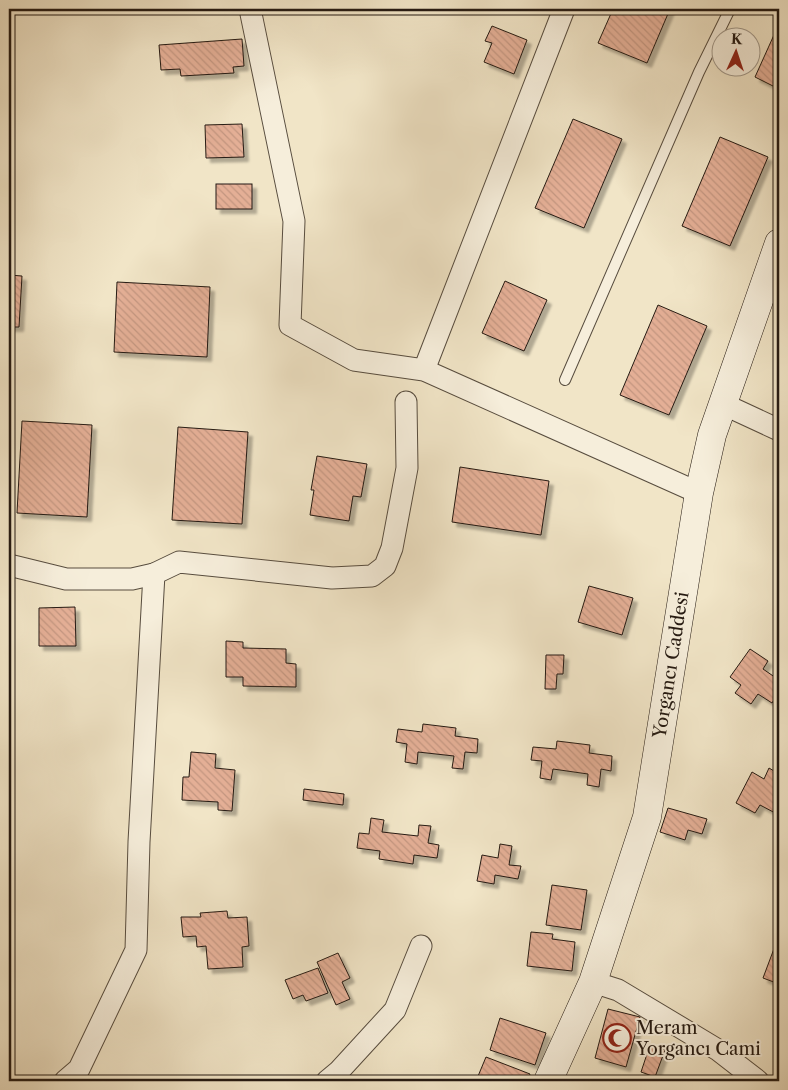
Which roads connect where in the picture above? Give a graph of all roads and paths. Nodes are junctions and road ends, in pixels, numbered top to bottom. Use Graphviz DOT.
graph roads {
  1 [pos="250,9"];
  2 [pos="564,9"];
  3 [pos="730,9"];
  4 [pos="779,243"];
  5 [pos="424,370"];
  6 [pos="565,380"];
  7 [pos="406,402"];
  8 [pos="723,404"];
  9 [pos="779,430"];
  10 [pos="699,494"];
  11 [pos="9,565"];
  12 [pos="154,574"];
  13 [pos="421,946"];
  14 [pos="593,982"];
  15 [pos="65,1081"];
  16 [pos="327,1081"];
  17 [pos="548,1081"];
  18 [pos="758,1081"];
  1 -- 5 [label="street"];
  2 -- 5 [label="street"];
  3 -- 6 [label="lane"];
  4 -- 8 [label="street, Yorgancı Caddesi"];
  5 -- 10 [label="street"];
  7 -- 12 [label="street"];
  8 -- 9 [label="street"];
  8 -- 10 [label="street, Yorgancı Caddesi"];
  10 -- 14 [label="street, Yorgancı Caddesi"];
  11 -- 12 [label="street"];
  12 -- 15 [label="street"];
  13 -- 16 [label="street"];
  14 -- 17 [label="street, Yorgancı Caddesi"];
  14 -- 18 [label="street"];
}
